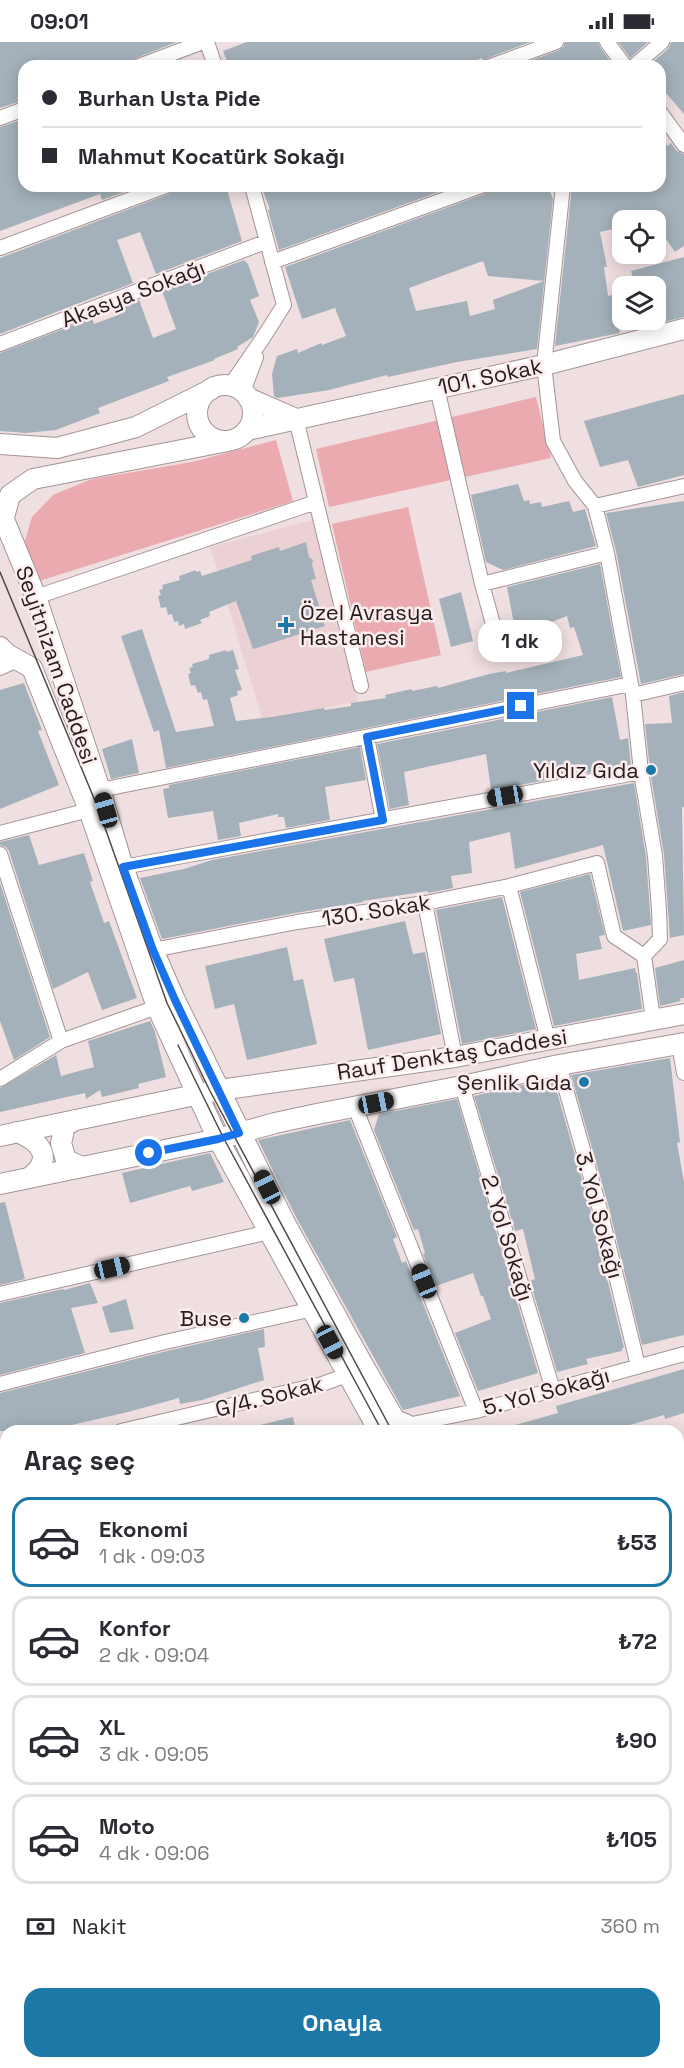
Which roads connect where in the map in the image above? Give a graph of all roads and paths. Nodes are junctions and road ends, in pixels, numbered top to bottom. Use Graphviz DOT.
graph roads {
  1 [pos="205,42"];
  2 [pos="556,42"];
  3 [pos="607,42"];
  4 [pos="662,42"];
  5 [pos="156,60"];
  6 [pos="212,60"];
  7 [pos="507,60"];
  8 [pos="620,60"];
  9 [pos="641,60"];
  10 [pos="18,111"];
  11 [pos="0,118"];
  12 [pos="666,120"];
  13 [pos="684,145"];
  14 [pos="150,192"];
  15 [pos="254,192"];
  16 [pos="464,192"];
  17 [pos="562,192"];
  18 [pos="266,242"];
  19 [pos="0,248"];
  20 [pos="272,262"];
  21 [pos="684,329"];
  22 [pos="0,344"];
  23 [pos="544,366"];
  24 [pos="437,388"];
  25 [pos="210,390"];
  26 [pos="241,392"];
  27 [pos="296,419"];
  28 [pos="247,430"];
  29 [pos="228,441"];
  30 [pos="0,444"];
  31 [pos="684,486"];
  32 [pos="316,502"];
  33 [pos="595,506"];
  34 [pos="2,513"];
  35 [pos="607,553"];
  36 [pos="482,584"];
  37 [pos="36,597"];
  38 [pos="496,635"];
  39 [pos="0,647"];
  40 [pos="8,664"];
  41 [pos="684,683"];
  42 [pos="361,686"];
  43 [pos="632,689"];
  44 [pos="367,737"];
  45 [pos="641,772"];
  46 [pos="100,790"];
  47 [pos="89,810"];
  48 [pos="383,820"];
  49 [pos="0,833"];
  50 [pos="0,854"];
  51 [pos="123,867"];
  52 [pos="509,886"];
  53 [pos="425,903"];
  54 [pos="153,950"];
  55 [pos="644,956"];
  56 [pos="157,1007"];
  57 [pos="684,1014"];
  58 [pos="654,1019"];
  59 [pos="548,1040"];
  60 [pos="62,1041"];
  61 [pos="682,1043"];
  62 [pos="455,1057"];
  63 [pos="559,1065"];
  64 [pos="684,1073"];
  65 [pos="1,1076"];
  66 [pos="462,1086"];
  67 [pos="219,1089"];
  68 [pos="196,1094"];
  69 [pos="355,1107"];
  70 [pos="75,1120"];
  71 [pos="239,1133"];
  72 [pos="8,1134"];
  73 [pos="218,1139"];
  74 [pos="80,1166"];
  75 [pos="30,1177"];
  76 [pos="0,1184"];
  77 [pos="269,1232"];
  78 [pos="0,1294"];
  79 [pos="313,1309"];
  80 [pos="684,1354"];
  81 [pos="638,1366"];
  82 [pos="347,1375"];
  83 [pos="0,1384"];
  84 [pos="553,1390"];
  85 [pos="477,1411"];
  86 [pos="147,1425"];
  87 [pos="376,1425"];
  88 [pos="404,1425"];
  89 [pos="421,1425"];
  1 -- 5 [label="street"];
  1 -- 6 [label="street"];
  2 -- 7 [label="street"];
  3 -- 8 [label="street"];
  4 -- 9 [label="street"];
  10 -- 11 [label="street"];
  12 -- 13 [label="street"];
  14 -- 19 [label="street"];
  15 -- 18 [label="street"];
  16 -- 20 [label="street"];
  17 -- 23 [label="street"];
  18 -- 20 [label="street"];
  18 -- 22 [label="street, Akasya Sokağı"];
  20 -- 26 [label="street"];
  21 -- 23 [label="main road, 101. Sokak"];
  23 -- 24 [label="main road, 101. Sokak"];
  23 -- 33 [label="street"];
  24 -- 27 [label="main road, 101. Sokak"];
  24 -- 36 [label="street"];
  25 -- 26 [label="main road"];
  25 -- 29 [label="main road"];
  25 -- 30 [label="main road"];
  26 -- 27 [label="main road"];
  26 -- 28 [label="main road"];
  27 -- 28 [label="main road, 101. Sokak"];
  27 -- 32 [label="street"];
  28 -- 29 [label="main road"];
  29 -- 34 [label="main road"];
  31 -- 33 [label="street"];
  32 -- 37 [label="street"];
  32 -- 42 [label="street"];
  33 -- 35 [label="street"];
  34 -- 37 [label="main road, Seyitnizam Caddesi"];
  35 -- 36 [label="street"];
  35 -- 43 [label="street"];
  36 -- 38 [label="street"];
  37 -- 46 [label="main road, Seyitnizam Caddesi"];
  39 -- 40 [label="main road, Seyitnizam Caddesi"];
  40 -- 47 [label="main road, Seyitnizam Caddesi"];
  41 -- 43 [label="street"];
  43 -- 44 [label="street"];
  43 -- 45 [label="street"];
  44 -- 46 [label="street"];
  44 -- 48 [label="street"];
  45 -- 48 [label="street"];
  45 -- 55 [label="street"];
  46 -- 51 [label="main road, Seyitnizam Caddesi"];
  47 -- 49 [label="street"];
  47 -- 56 [label="main road, Seyitnizam Caddesi"];
  48 -- 51 [label="street"];
  50 -- 60 [label="street"];
  51 -- 54 [label="main road, Seyitnizam Caddesi"];
  52 -- 53 [label="street, 130. Sokak"];
  52 -- 55 [label="street, 130. Sokak"];
  52 -- 59 [label="street"];
  53 -- 54 [label="street, 130. Sokak"];
  53 -- 62 [label="street"];
  54 -- 67 [label="main road, Seyitnizam Caddesi"];
  55 -- 58 [label="street"];
  56 -- 60 [label="street"];
  56 -- 68 [label="main road, Seyitnizam Caddesi"];
  57 -- 58 [label="main road, Rauf Denktaş Caddesi"];
  58 -- 59 [label="main road, Rauf Denktaş Caddesi"];
  59 -- 62 [label="main road, Rauf Denktaş Caddesi"];
  60 -- 65 [label="street"];
  61 -- 63 [label="main road, Rauf Denktaş Caddesi"];
  61 -- 64 [label="street"];
  62 -- 67 [label="main road, Rauf Denktaş Caddesi"];
  63 -- 66 [label="main road, Rauf Denktaş Caddesi"];
  63 -- 81 [label="street, 3. Yol Sokağı"];
  66 -- 69 [label="main road, Rauf Denktaş Caddesi"];
  66 -- 84 [label="street, 2. Yol Sokağı"];
  67 -- 68 [label="main road, Rauf Denktaş Caddesi"];
  67 -- 71 [label="main road, Seyitnizam Caddesi"];
  68 -- 70 [label="main road, Rauf Denktaş Caddesi"];
  68 -- 73 [label="main road, Seyitnizam Caddesi"];
  69 -- 71 [label="main road, Rauf Denktaş Caddesi"];
  69 -- 85 [label="street"];
  70 -- 72 [label="main road, Rauf Denktaş Caddesi"];
  70 -- 74 [label="main road"];
  71 -- 73 [label="main road, Rauf Denktaş Caddesi"];
  71 -- 88 [label="main road, Seyitnizam Caddesi"];
  72 -- 75 [label="main road"];
  73 -- 74 [label="main road, Rauf Denktaş Caddesi"];
  73 -- 77 [label="main road, Seyitnizam Caddesi"];
  74 -- 75 [label="main road, Rauf Denktaş Caddesi"];
  75 -- 76 [label="main road, Rauf Denktaş Caddesi"];
  77 -- 78 [label="street"];
  77 -- 79 [label="main road, Seyitnizam Caddesi"];
  79 -- 82 [label="main road, Seyitnizam Caddesi"];
  79 -- 83 [label="street"];
  80 -- 81 [label="street, 5. Yol Sokağı"];
  81 -- 84 [label="street, 5. Yol Sokağı"];
  82 -- 86 [label="street, G/4. Sokak"];
  82 -- 87 [label="main road, Seyitnizam Caddesi"];
  84 -- 85 [label="street, 5. Yol Sokağı"];
  85 -- 89 [label="street, 5. Yol Sokağı"];
}
